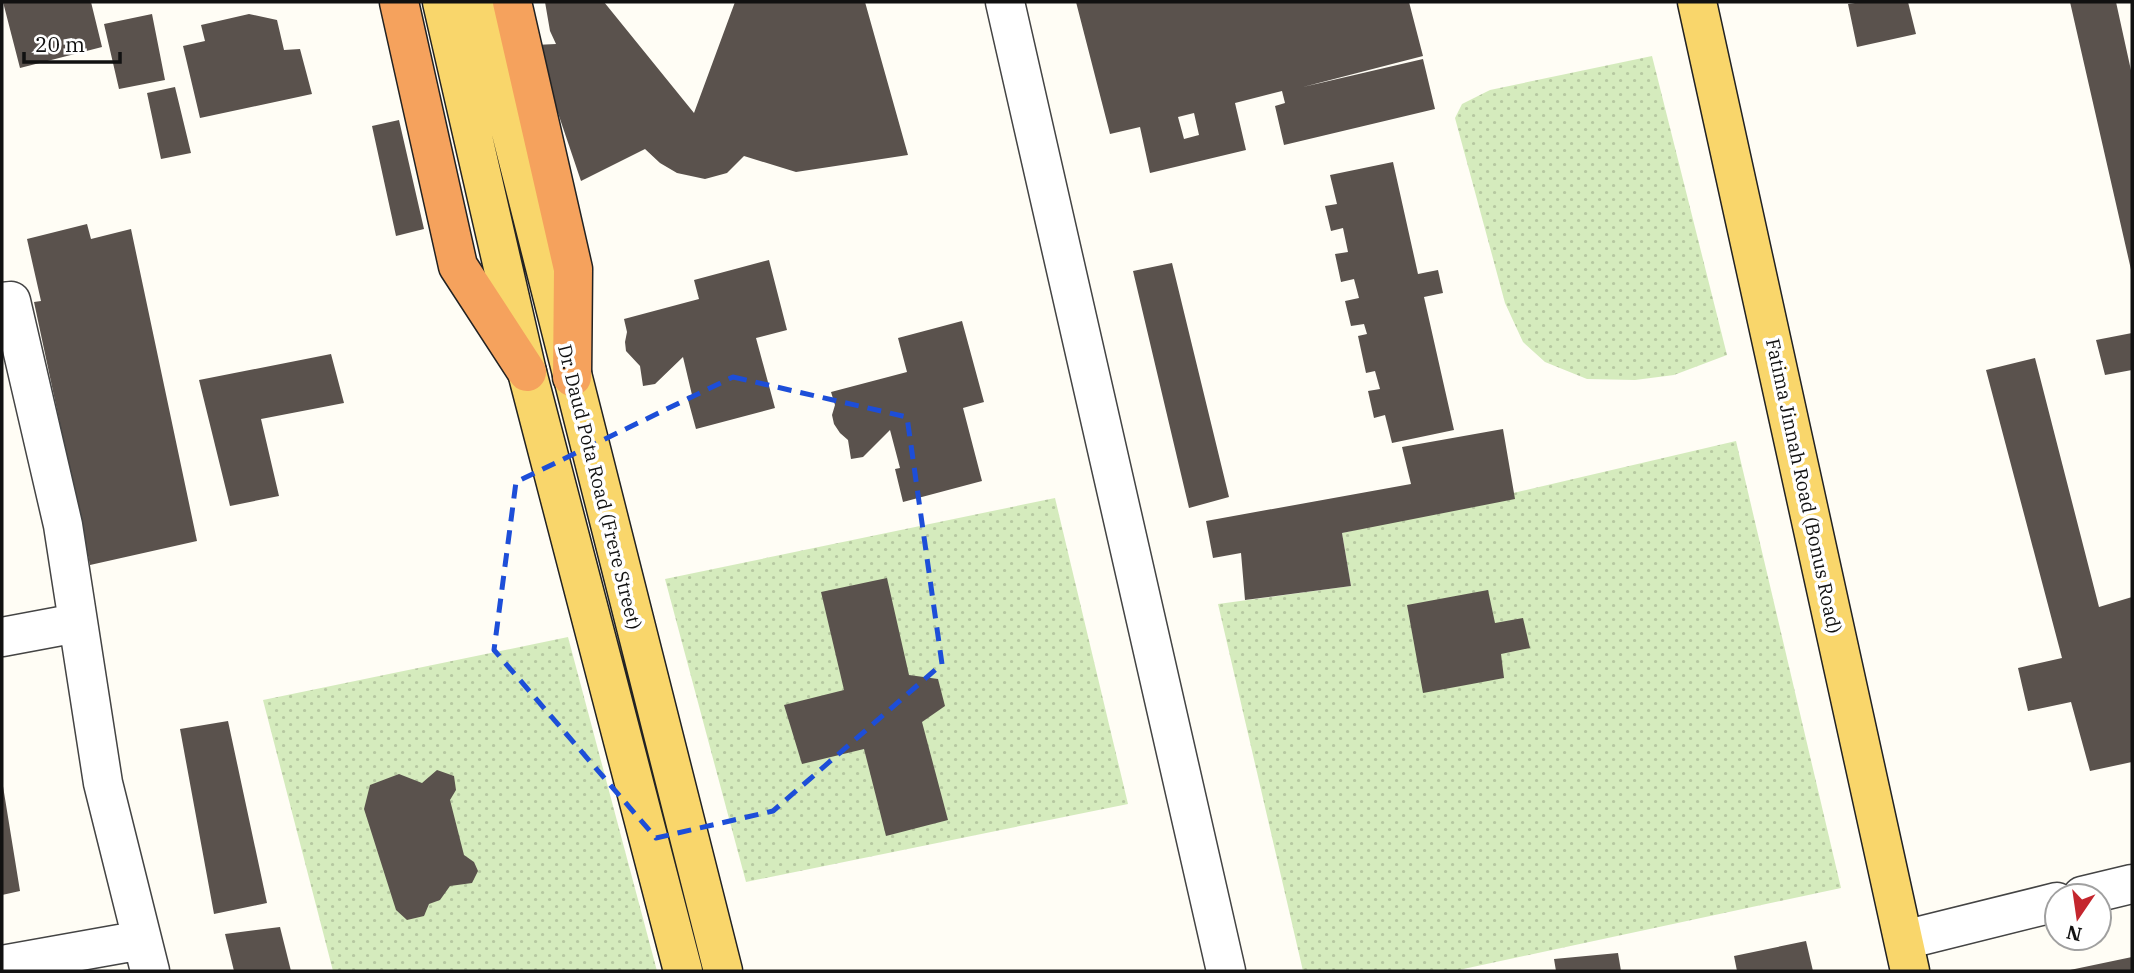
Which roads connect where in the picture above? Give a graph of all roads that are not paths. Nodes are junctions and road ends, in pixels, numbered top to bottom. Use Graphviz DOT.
graph roads {
  1 [pos="398,2"];
  2 [pos="442,2"];
  3 [pos="478,2"];
  4 [pos="512,2"];
  5 [pos="1004,2"];
  6 [pos="1697,2"];
  7 [pos="2,302"];
  8 [pos="527,372"];
  9 [pos="572,377"];
  10 [pos="77,623"];
  11 [pos="2,636"];
  12 [pos="2132,884"];
  13 [pos="2113,889"];
  14 [pos="2043,907"];
  15 [pos="146,956"];
  16 [pos="1907,956"];
  17 [pos="2,965"];
  18 [pos="683,971"];
  19 [pos="723,971"];
  20 [pos="1226,971"];
  1 -- 8 [label="highway"];
  2 -- 8 [label="main road"];
  3 -- 9 [label="main road, Dr. Daud Pota Road (Frere Street)"];
  4 -- 9 [label="highway"];
  5 -- 20 [label="street"];
  6 -- 16 [label="main road, Fatima Jinnah Road (Bonus Road)"];
  7 -- 10 [label="street"];
  8 -- 18 [label="main road"];
  9 -- 19 [label="main road, Dr. Daud Pota Road (Frere Street)"];
  10 -- 11 [label="street"];
  10 -- 15 [label="street"];
  12 -- 13 [label="street"];
  14 -- 16 [label="street"];
  15 -- 17 [label="street"];
}
